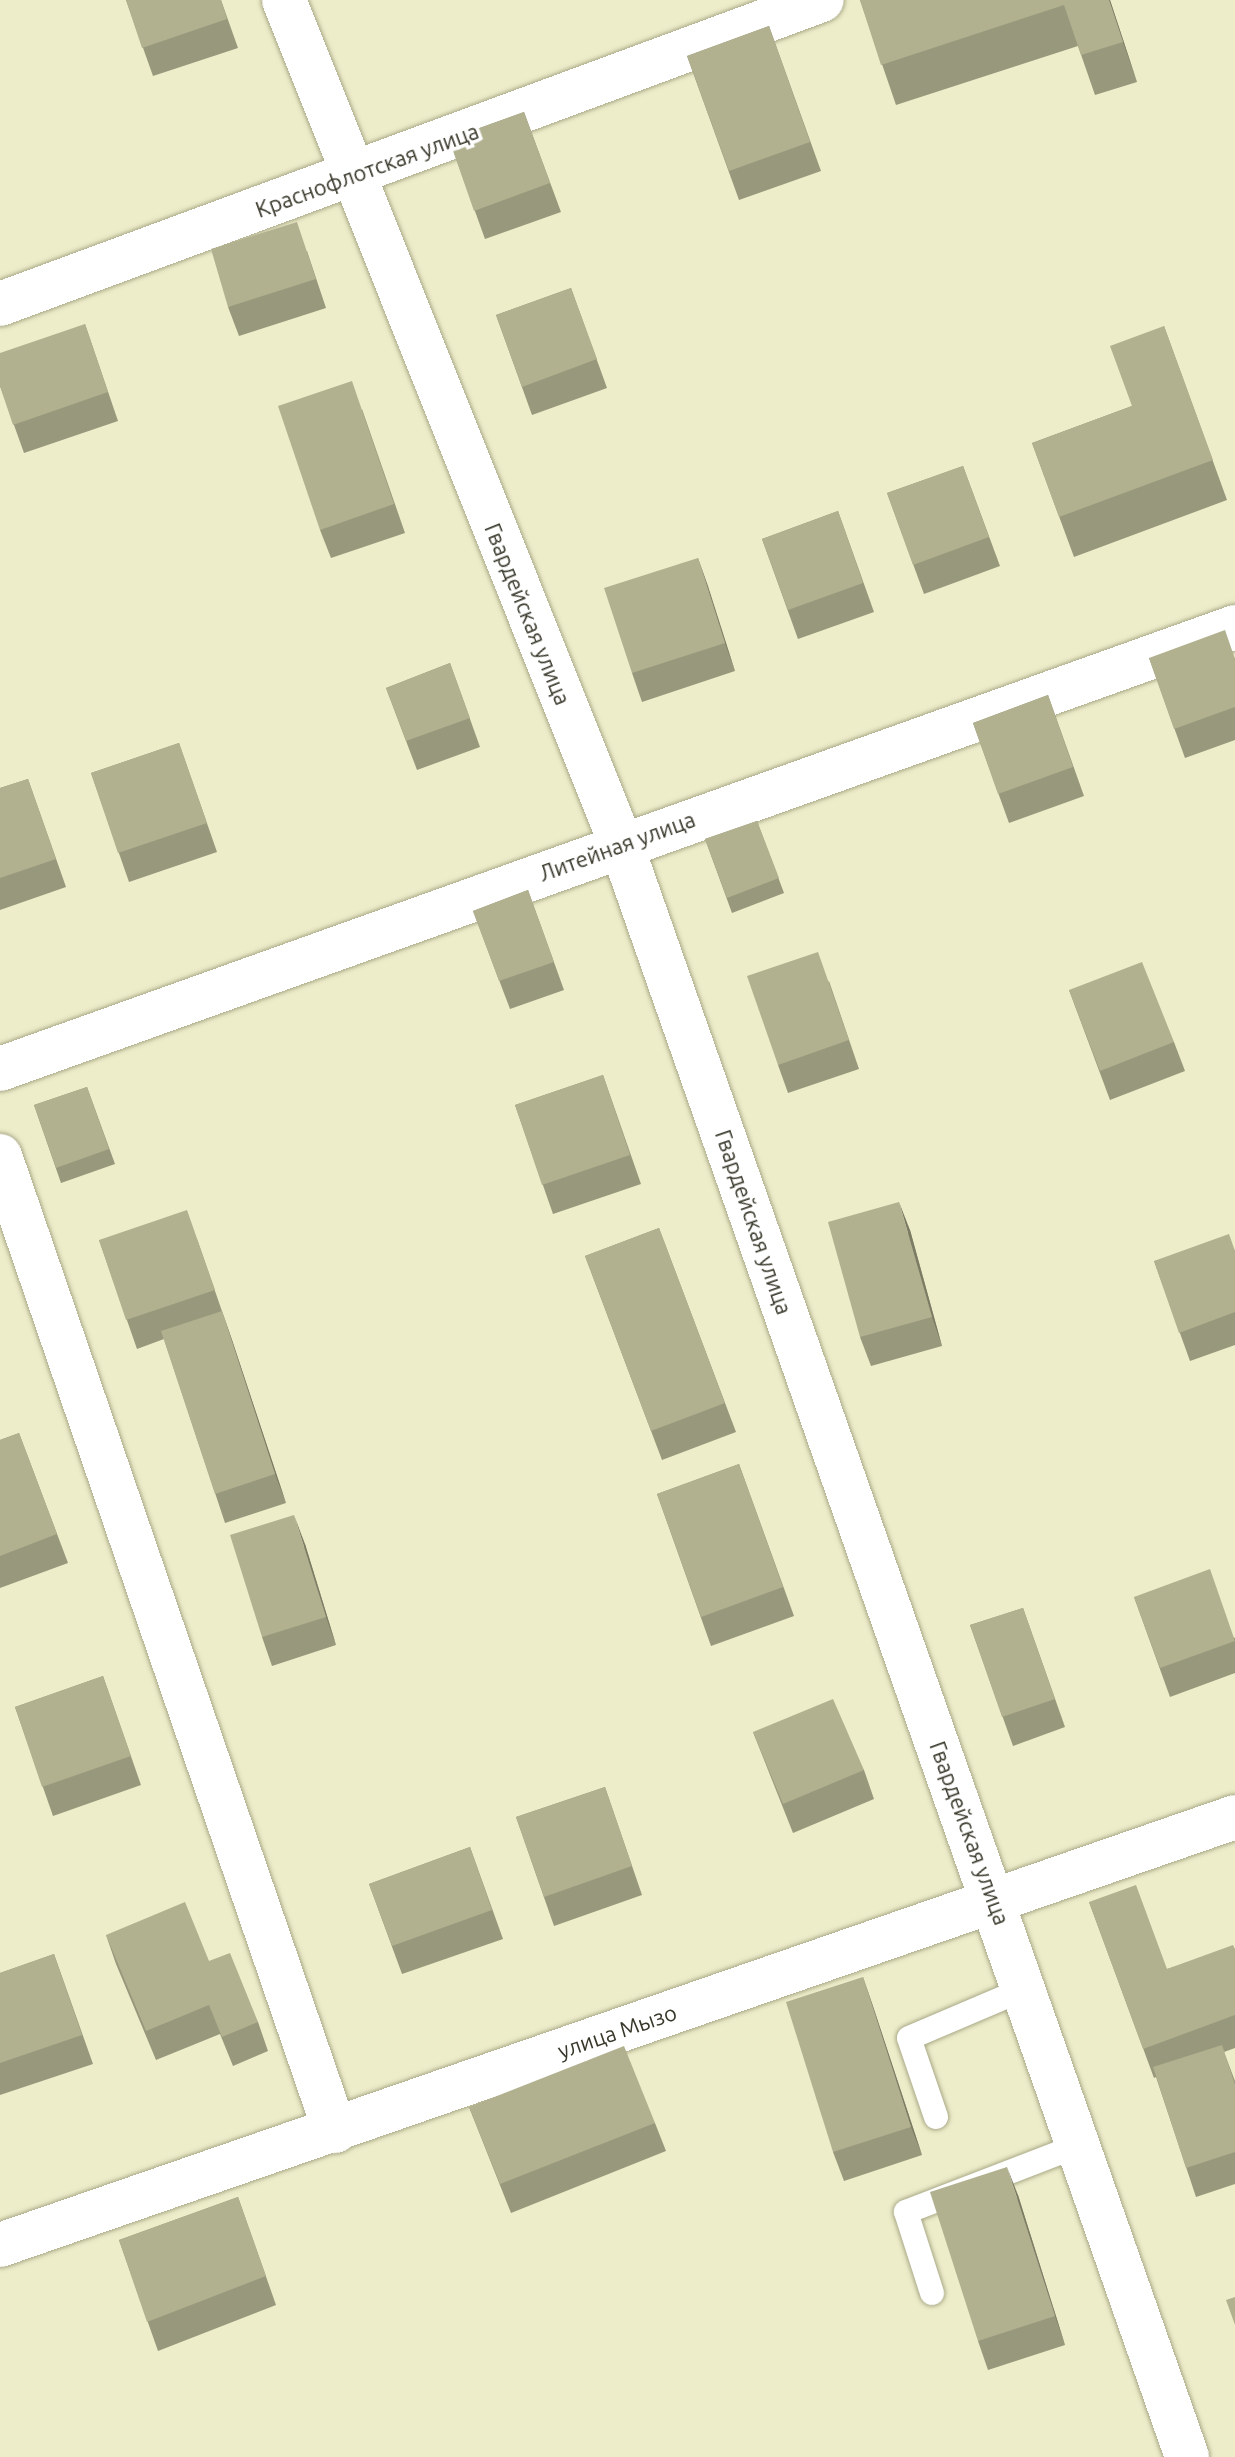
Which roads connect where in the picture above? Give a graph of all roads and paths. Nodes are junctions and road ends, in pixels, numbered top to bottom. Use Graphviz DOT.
graph roads {
  1 [pos="284,0"];
  2 [pos="822,0"];
  3 [pos="352,176"];
  4 [pos="0,304"];
  5 [pos="1235,627"];
  6 [pos="621,844"];
  7 [pos="0,1069"];
  8 [pos="0,1156"];
  9 [pos="1235,1817"];
  10 [pos="993,1898"];
  11 [pos="1026,1988"];
  12 [pos="936,2117"];
  13 [pos="335,2131"];
  14 [pos="1082,2144"];
  15 [pos="0,2245"];
  16 [pos="932,2293"];
  17 [pos="1187,2457"];
  1 -- 3 [label="street, Гвардейская улица"];
  2 -- 3 [label="street, Краснофлотская улица"];
  3 -- 4 [label="street, Краснофлотская улица"];
  3 -- 6 [label="street, Гвардейская улица"];
  5 -- 6 [label="street, Литейная улица"];
  6 -- 7 [label="street, Литейная улица"];
  6 -- 10 [label="street, Гвардейская улица"];
  8 -- 13 [label="street"];
  9 -- 10 [label="street, улица Мызо"];
  10 -- 11 [label="street, Гвардейская улица"];
  10 -- 13 [label="street, улица Мызо"];
  11 -- 12 [label="lane"];
  11 -- 14 [label="street, Гвардейская улица"];
  13 -- 15 [label="street, улица Мызо"];
  14 -- 16 [label="lane"];
  14 -- 17 [label="street, Гвардейская улица"];
}
